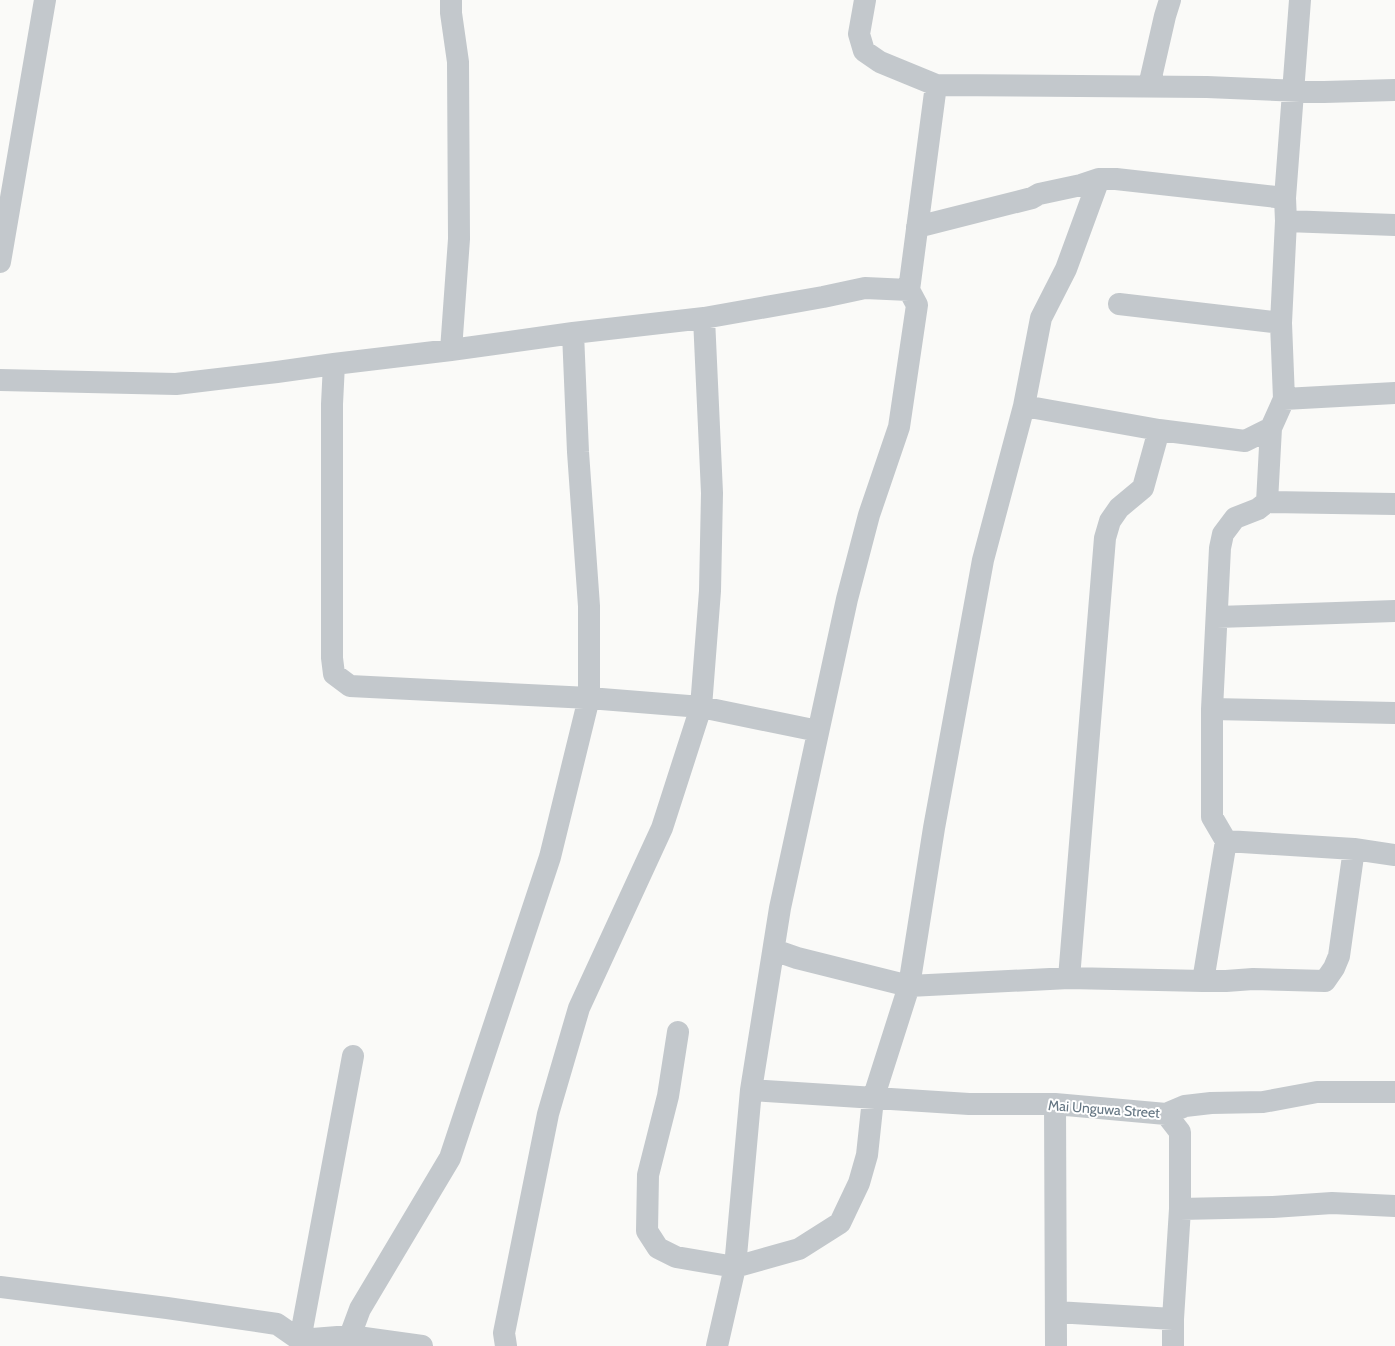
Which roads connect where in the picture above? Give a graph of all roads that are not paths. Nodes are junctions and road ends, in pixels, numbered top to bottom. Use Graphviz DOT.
graph roads {
  1 [pos="45,0"];
  2 [pos="451,0"];
  3 [pos="865,0"];
  4 [pos="1170,0"];
  5 [pos="1300,0"];
  6 [pos="936,85"];
  7 [pos="1149,86"];
  8 [pos="1294,90"];
  9 [pos="1395,90"];
  10 [pos="1098,179"];
  11 [pos="1286,198"];
  12 [pos="1286,221"];
  13 [pos="1395,225"];
  14 [pos="917,227"];
  15 [pos="0,262"];
  16 [pos="909,290"];
  17 [pos="1119,304"];
  18 [pos="704,318"];
  19 [pos="1281,323"];
  20 [pos="572,333"];
  21 [pos="451,350"];
  22 [pos="334,364"];
  23 [pos="0,380"];
  24 [pos="1395,393"];
  25 [pos="1284,399"];
  26 [pos="1024,406"];
  27 [pos="1271,428"];
  28 [pos="1159,430"];
  29 [pos="1267,502"];
  30 [pos="1395,504"];
  31 [pos="1395,611"];
  32 [pos="1217,617"];
  33 [pos="589,698"];
  34 [pos="701,707"];
  35 [pos="1212,709"];
  36 [pos="1395,713"];
  37 [pos="818,730"];
  38 [pos="1226,841"];
  39 [pos="1354,849"];
  40 [pos="1395,855"];
  41 [pos="774,950"];
  42 [pos="1069,978"];
  43 [pos="1203,981"];
  44 [pos="909,986"];
  45 [pos="678,1032"];
  46 [pos="353,1056"];
  47 [pos="751,1090"];
  48 [pos="1395,1092"];
  49 [pos="873,1099"];
  50 [pos="1056,1104"];
  51 [pos="1166,1114"];
  52 [pos="1395,1206"];
  53 [pos="1180,1209"];
  54 [pos="735,1267"];
  55 [pos="0,1287"];
  56 [pos="1056,1312"];
  57 [pos="1173,1319"];
  58 [pos="350,1336"];
  59 [pos="301,1343"];
  60 [pos="422,1346"];
  61 [pos="506,1346"];
  62 [pos="717,1346"];
  63 [pos="1056,1346"];
  64 [pos="1173,1346"];
  1 -- 15 [label="street"];
  2 -- 21 [label="street"];
  3 -- 6 [label="street"];
  4 -- 7 [label="street"];
  5 -- 8 [label="street"];
  6 -- 7 [label="street"];
  6 -- 14 [label="street"];
  7 -- 8 [label="street"];
  8 -- 9 [label="street"];
  8 -- 11 [label="street"];
  10 -- 11 [label="street"];
  10 -- 14 [label="street"];
  10 -- 26 [label="street"];
  11 -- 12 [label="street"];
  12 -- 13 [label="street"];
  12 -- 19 [label="street"];
  14 -- 16 [label="street"];
  16 -- 18 [label="street"];
  16 -- 37 [label="street"];
  17 -- 19 [label="street"];
  18 -- 20 [label="street"];
  18 -- 34 [label="street"];
  19 -- 25 [label="street"];
  20 -- 21 [label="street"];
  20 -- 33 [label="street"];
  21 -- 22 [label="street"];
  22 -- 23 [label="street"];
  22 -- 33 [label="street"];
  24 -- 25 [label="street"];
  25 -- 27 [label="street"];
  26 -- 28 [label="street"];
  26 -- 44 [label="street"];
  27 -- 28 [label="street"];
  27 -- 29 [label="street"];
  28 -- 42 [label="street"];
  29 -- 30 [label="street"];
  29 -- 32 [label="street"];
  31 -- 32 [label="street"];
  32 -- 35 [label="street"];
  33 -- 34 [label="street"];
  33 -- 58 [label="street"];
  34 -- 37 [label="street"];
  34 -- 61 [label="street"];
  35 -- 36 [label="street"];
  35 -- 38 [label="street"];
  37 -- 41 [label="street"];
  38 -- 39 [label="street"];
  38 -- 43 [label="street"];
  39 -- 40 [label="street"];
  39 -- 43 [label="street"];
  41 -- 44 [label="street"];
  41 -- 47 [label="street"];
  42 -- 43 [label="street"];
  42 -- 44 [label="street"];
  44 -- 49 [label="street"];
  45 -- 54 [label="street"];
  46 -- 59 [label="street"];
  47 -- 49 [label="street, Mai Unguwa Street"];
  47 -- 54 [label="street"];
  48 -- 51 [label="street"];
  49 -- 50 [label="street, Mai Unguwa Street"];
  49 -- 54 [label="street"];
  50 -- 51 [label="street, Mai Unguwa Street"];
  50 -- 56 [label="street"];
  51 -- 53 [label="street, Mai Unguwa Street"];
  52 -- 53 [label="street"];
  53 -- 57 [label="street, Mai Unguwa Street"];
  54 -- 62 [label="street"];
  55 -- 59 [label="street"];
  56 -- 57 [label="street"];
  56 -- 63 [label="street"];
  57 -- 64 [label="street, Mai Unguwa Street"];
  58 -- 59 [label="street"];
  58 -- 60 [label="street"];
}
